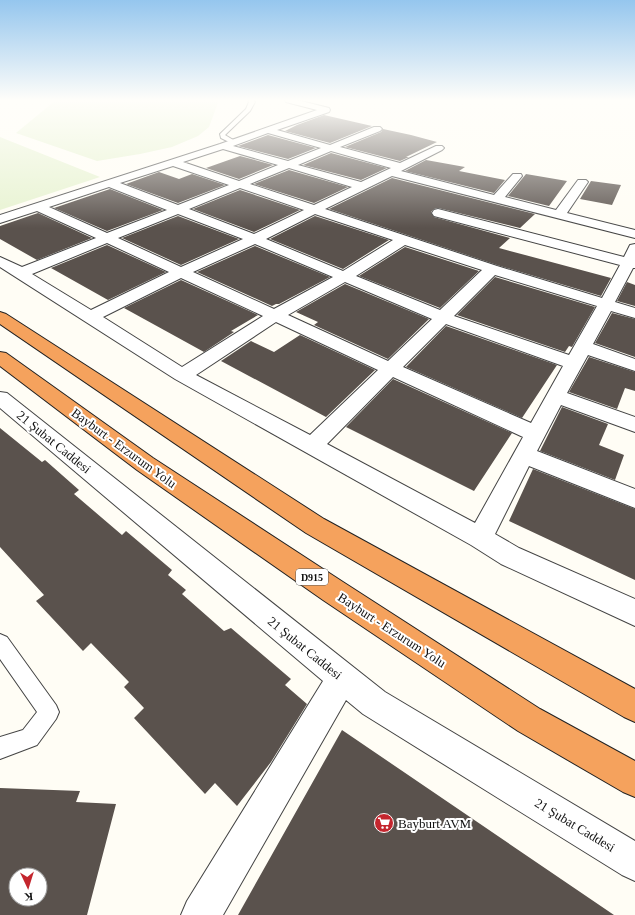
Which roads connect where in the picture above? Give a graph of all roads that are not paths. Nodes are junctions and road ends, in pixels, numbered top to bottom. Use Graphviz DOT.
graph roads {
  1 [pos="232,143"];
  2 [pos="312,143"];
  3 [pos="344,143"];
  4 [pos="228,144"];
  5 [pos="331,148"];
  6 [pos="439,148"];
  7 [pos="172,162"];
  8 [pos="289,164"];
  9 [pos="396,169"];
  10 [pos="517,176"];
  11 [pos="582,182"];
  12 [pos="109,183"];
  13 [pos="240,184"];
  14 [pos="361,186"];
  15 [pos="471,192"];
  16 [pos="496,199"];
  17 [pos="37,206"];
  18 [pos="177,209"];
  19 [pos="314,210"];
  20 [pos="559,215"];
  21 [pos="0,219"];
  22 [pos="635,234"];
  23 [pos="106,238"];
  24 [pos="255,239"];
  25 [pos="405,239"];
  26 [pos="633,258"];
  27 [pos="0,261"];
  28 [pos="492,268"];
  29 [pos="181,272"];
  30 [pos="21,273"];
  31 [pos="345,276"];
  32 [pos="605,304"];
  33 [pos="635,313"];
  34 [pos="276,315"];
  35 [pos="442,316"];
  36 [pos="0,317"];
  37 [pos="91,317"];
  38 [pos="578,355"];
  39 [pos="0,357"];
  40 [pos="635,365"];
  41 [pos="391,369"];
  42 [pos="182,374"];
  43 [pos="556,396"];
  44 [pos="0,398"];
  45 [pos="635,425"];
  46 [pos="536,434"];
  47 [pos="313,445"];
  48 [pos="524,455"];
  49 [pos="635,499"];
  50 [pos="480,538"];
  51 [pos="635,613"];
  52 [pos="0,643"];
  53 [pos="342,678"];
  54 [pos="635,706"];
  55 [pos="0,748"];
  56 [pos="635,780"];
  57 [pos="635,862"];
  58 [pos="201,915"];
  1 -- 4 [label="street"];
  2 -- 5 [label="street"];
  3 -- 5 [label="street"];
  4 -- 7 [label="street"];
  4 -- 8 [label="street"];
  5 -- 8 [label="street"];
  5 -- 9 [label="street"];
  6 -- 9 [label="street"];
  7 -- 12 [label="street"];
  7 -- 13 [label="street"];
  8 -- 13 [label="street"];
  8 -- 14 [label="street"];
  9 -- 14 [label="street"];
  9 -- 15 [label="street"];
  10 -- 16 [label="street"];
  11 -- 20 [label="street"];
  12 -- 17 [label="street"];
  12 -- 18 [label="street"];
  13 -- 18 [label="street"];
  13 -- 19 [label="street"];
  14 -- 19 [label="street"];
  15 -- 16 [label="street"];
  15 -- 26 [label="street"];
  16 -- 20 [label="street"];
  17 -- 21 [label="street"];
  17 -- 23 [label="street"];
  18 -- 23 [label="street"];
  18 -- 24 [label="street"];
  19 -- 24 [label="street"];
  19 -- 25 [label="street"];
  20 -- 22 [label="street"];
  23 -- 29 [label="street"];
  23 -- 30 [label="street"];
  24 -- 29 [label="street"];
  24 -- 31 [label="street"];
  25 -- 28 [label="street"];
  25 -- 31 [label="street"];
  26 -- 32 [label="street"];
  27 -- 30 [label="street"];
  28 -- 32 [label="street"];
  28 -- 35 [label="street"];
  29 -- 34 [label="street"];
  29 -- 37 [label="street"];
  30 -- 37 [label="street"];
  31 -- 34 [label="street"];
  31 -- 35 [label="street"];
  32 -- 33 [label="street"];
  32 -- 38 [label="street"];
  34 -- 41 [label="street"];
  34 -- 42 [label="street"];
  35 -- 38 [label="street"];
  35 -- 41 [label="street"];
  36 -- 54 [label="highway"];
  37 -- 42 [label="street"];
  38 -- 40 [label="street"];
  38 -- 43 [label="street"];
  39 -- 56 [label="highway, Bayburt - Erzurum Yolu / D915"];
  41 -- 46 [label="street"];
  41 -- 47 [label="street"];
  42 -- 47 [label="street"];
  43 -- 45 [label="street"];
  43 -- 46 [label="street"];
  44 -- 53 [label="street, 21 Şubat Caddesi"];
  46 -- 48 [label="street"];
  47 -- 50 [label="street"];
  48 -- 49 [label="street"];
  48 -- 50 [label="street"];
  50 -- 51 [label="street"];
  52 -- 55 [label="lane"];
  53 -- 57 [label="street, 21 Şubat Caddesi"];
  53 -- 58 [label="street"];
}
